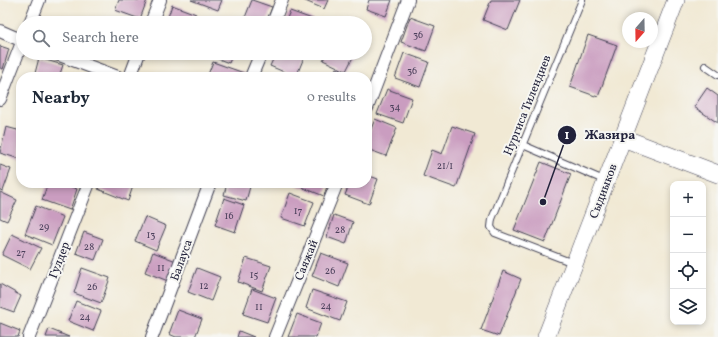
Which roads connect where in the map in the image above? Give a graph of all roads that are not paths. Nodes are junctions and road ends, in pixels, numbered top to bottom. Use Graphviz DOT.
graph roads {
  1 [pos="39,0"];
  2 [pos="160,0"];
  3 [pos="282,0"];
  4 [pos="408,0"];
  5 [pos="582,0"];
  6 [pos="676,0"];
  7 [pos="33,16"];
  8 [pos="154,16"];
  9 [pos="276,16"];
  10 [pos="0,31"];
  11 [pos="16,38"];
  12 [pos="16,59"];
  13 [pos="73,60"];
  14 [pos="136,60"];
  15 [pos="258,60"];
  16 [pos="705,66"];
  17 [pos="105,72"];
  18 [pos="132,72"];
  19 [pos="253,72"];
  20 [pos="718,75"];
  21 [pos="372,95"];
  22 [pos="0,99"];
  23 [pos="623,138"];
  24 [pos="523,145"];
  25 [pos="718,174"];
  26 [pos="607,181"];
  27 [pos="87,188"];
  28 [pos="208,188"];
  29 [pos="335,188"];
  30 [pos="575,263"];
  31 [pos="29,337"];
  32 [pos="152,337"];
  33 [pos="275,337"];
  34 [pos="546,337"];
  1 -- 7 [label="street"];
  2 -- 8 [label="street"];
  3 -- 9 [label="street"];
  4 -- 21 [label="street"];
  5 -- 24 [label="lane, Нургиса Тилендиев"];
  6 -- 23 [label="street, Сыдиыков"];
  10 -- 11 [label="street"];
  12 -- 22 [label="street"];
  13 -- 17 [label="street"];
  14 -- 18 [label="street"];
  15 -- 19 [label="street"];
  16 -- 20 [label="lane"];
  23 -- 25 [label="street"];
  23 -- 26 [label="street, Сыдиыков"];
  24 -- 26 [label="lane"];
  24 -- 30 [label="lane, Нургиса Тилендиев"];
  26 -- 30 [label="street, Сыдиыков"];
  27 -- 31 [label="street, Гулдер"];
  28 -- 32 [label="street, Балауса"];
  29 -- 33 [label="street, Саяжай"];
  30 -- 34 [label="street, Сыдиыков"];
}
